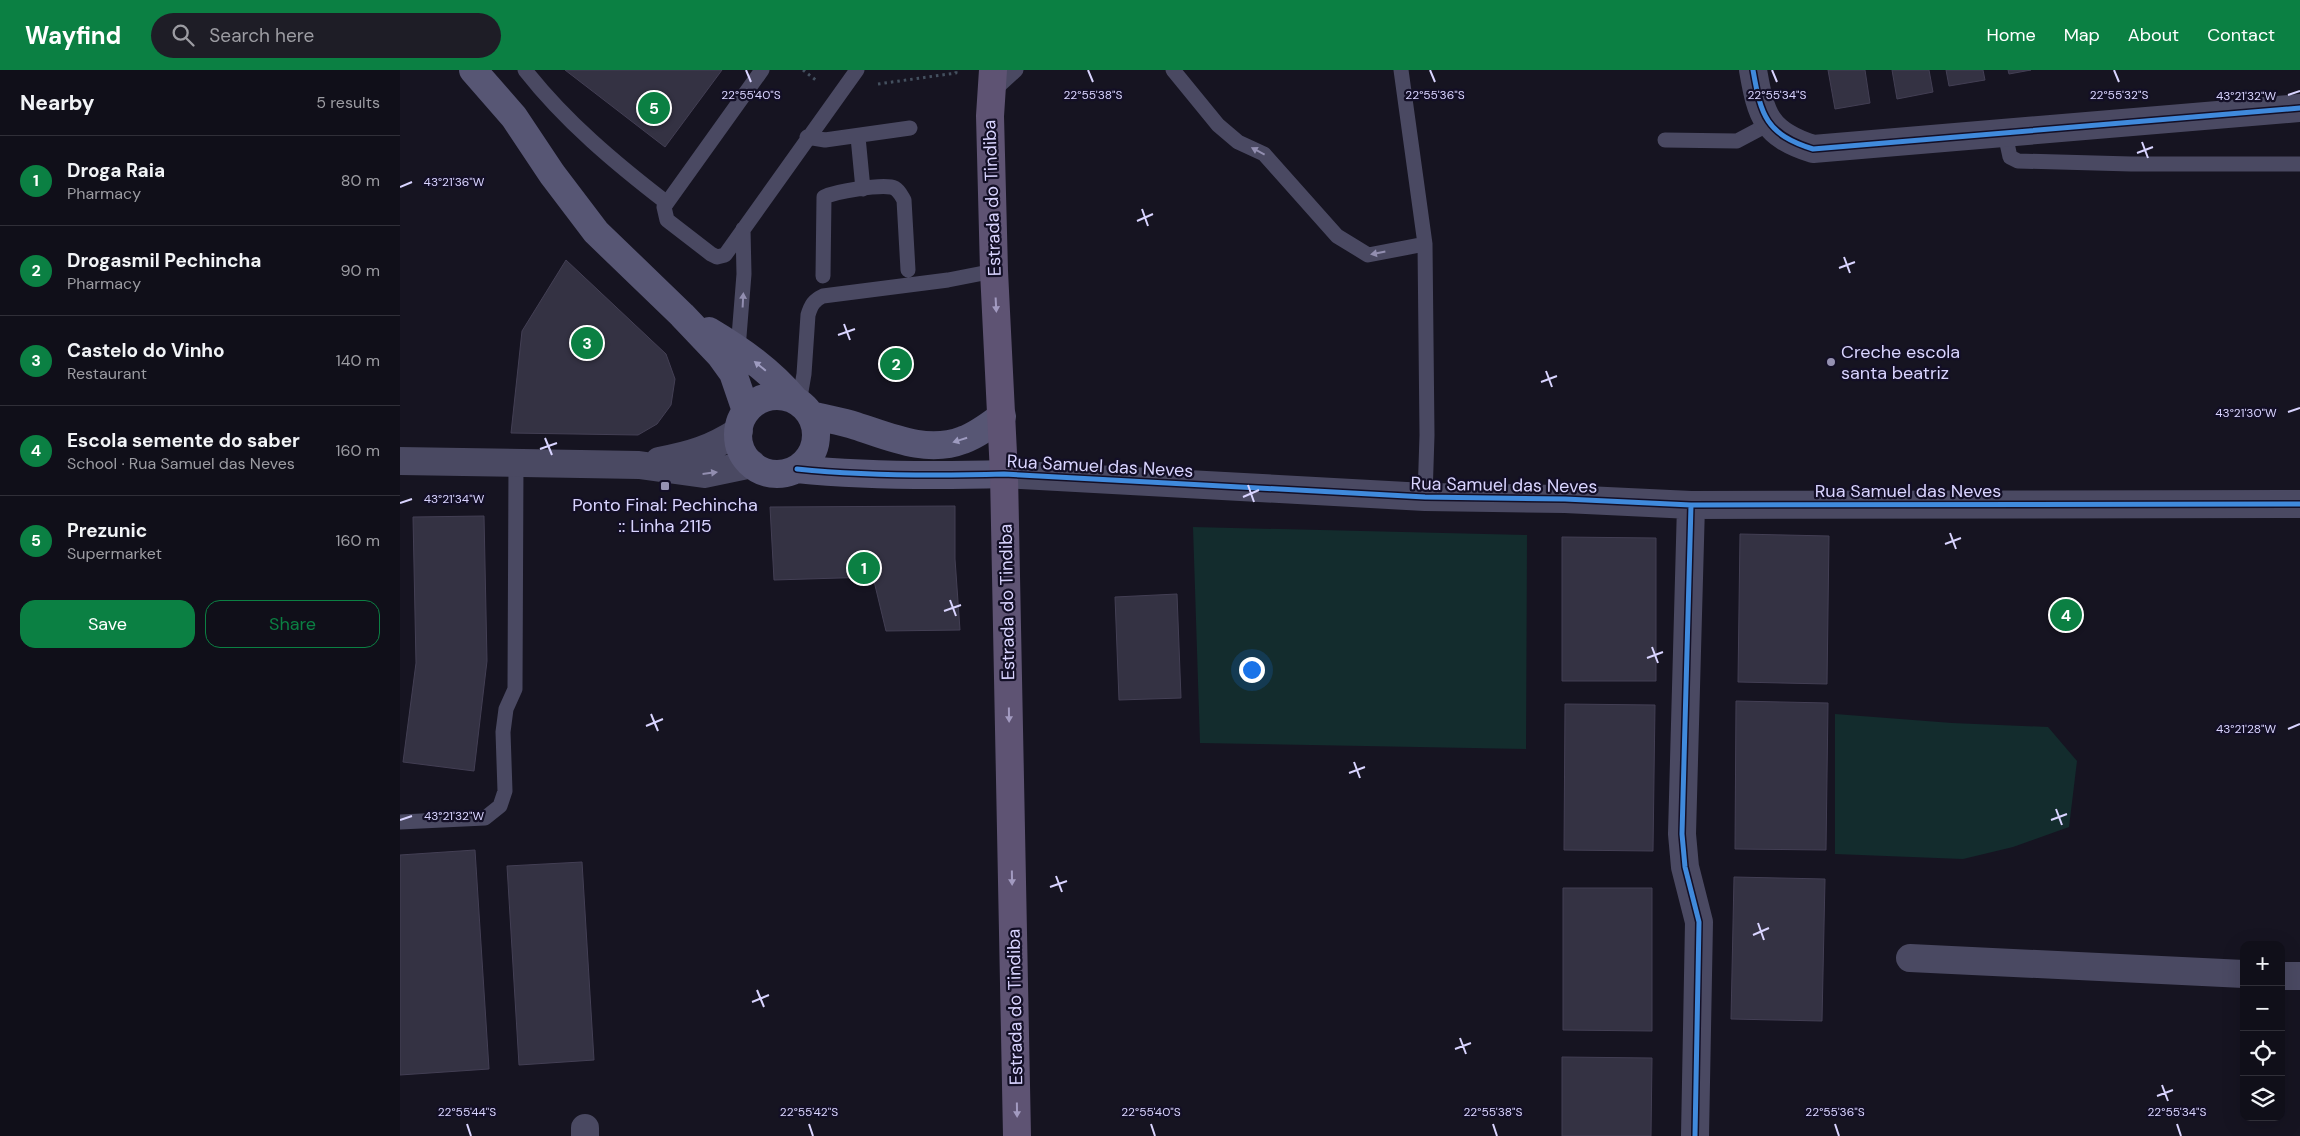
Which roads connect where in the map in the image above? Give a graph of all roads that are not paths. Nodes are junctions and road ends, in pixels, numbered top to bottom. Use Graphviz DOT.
graph roads {
  1 [pos="473,70"];
  2 [pos="525,70"];
  3 [pos="762,70"];
  4 [pos="857,70"];
  5 [pos="1016,70"];
  6 [pos="1174,70"];
  7 [pos="1401,70"];
  8 [pos="1753,70"];
  9 [pos="989,87"];
  10 [pos="2300,108"];
  11 [pos="1769,124"];
  12 [pos="910,128"];
  13 [pos="2006,134"];
  14 [pos="807,137"];
  15 [pos="858,137"];
  16 [pos="1665,140"];
  17 [pos="2300,164"];
  18 [pos="863,190"];
  19 [pos="667,203"];
  20 [pos="744,229"];
  21 [pos="1425,244"];
  22 [pos="908,270"];
  23 [pos="994,271"];
  24 [pos="823,276"];
  25 [pos="682,314"];
  26 [pos="738,349"];
  27 [pos="801,406"];
  28 [pos="1002,416"];
  29 [pos="742,421"];
  30 [pos="400,460"];
  31 [pos="516,463"];
  32 [pos="752,464"];
  33 [pos="639,465"];
  34 [pos="797,468"];
  35 [pos="1004,474"];
  36 [pos="1425,497"];
  37 [pos="2300,504"];
  38 [pos="1690,505"];
  39 [pos="400,822"];
  40 [pos="1910,958"];
  41 [pos="2240,974"];
  42 [pos="2285,976"];
  43 [pos="2300,976"];
  44 [pos="1017,1136"];
  45 [pos="1695,1136"];
  1 -- 25 [label="street"];
  2 -- 19 [label="lane"];
  3 -- 19 [label="lane"];
  4 -- 14 [label="lane"];
  5 -- 9 [label="lane"];
  21 -- 6 [label="lane, one-way"];
  7 -- 21 [label="lane"];
  8 -- 11 [label="street"];
  9 -- 23 [label="main road, Estrada do Tindiba"];
  10 -- 13 [label="street"];
  11 -- 13 [label="street"];
  11 -- 16 [label="lane"];
  12 -- 15 [label="lane"];
  13 -- 17 [label="lane"];
  14 -- 15 [label="lane"];
  14 -- 20 [label="lane"];
  15 -- 18 [label="lane"];
  18 -- 22 [label="lane"];
  18 -- 24 [label="lane"];
  19 -- 20 [label="lane"];
  26 -- 20 [label="lane, one-way"];
  21 -- 36 [label="lane"];
  23 -- 27 [label="lane"];
  23 -- 28 [label="main road, Estrada do Tindiba, one-way"];
  25 -- 26 [label="street"];
  25 -- 29 [label="street"];
  27 -- 26 [label="street, one-way"];
  28 -- 27 [label="street, one-way"];
  27 -- 29 [label="street"];
  27 -- 34 [label="street"];
  28 -- 35 [label="main road, Estrada do Tindiba"];
  29 -- 32 [label="street"];
  29 -- 33 [label="street"];
  30 -- 31 [label="street"];
  31 -- 33 [label="street"];
  31 -- 39 [label="lane"];
  33 -- 32 [label="street, one-way"];
  32 -- 34 [label="street"];
  34 -- 35 [label="street, Rua Samuel das Neves"];
  35 -- 36 [label="street, Rua Samuel das Neves"];
  35 -- 44 [label="main road, Estrada do Tindiba, one-way"];
  36 -- 38 [label="street, Rua Samuel das Neves"];
  37 -- 38 [label="street, Rua Samuel das Neves"];
  38 -- 45 [label="street"];
  40 -- 41 [label="street"];
  42 -- 43 [label="street"];
}
